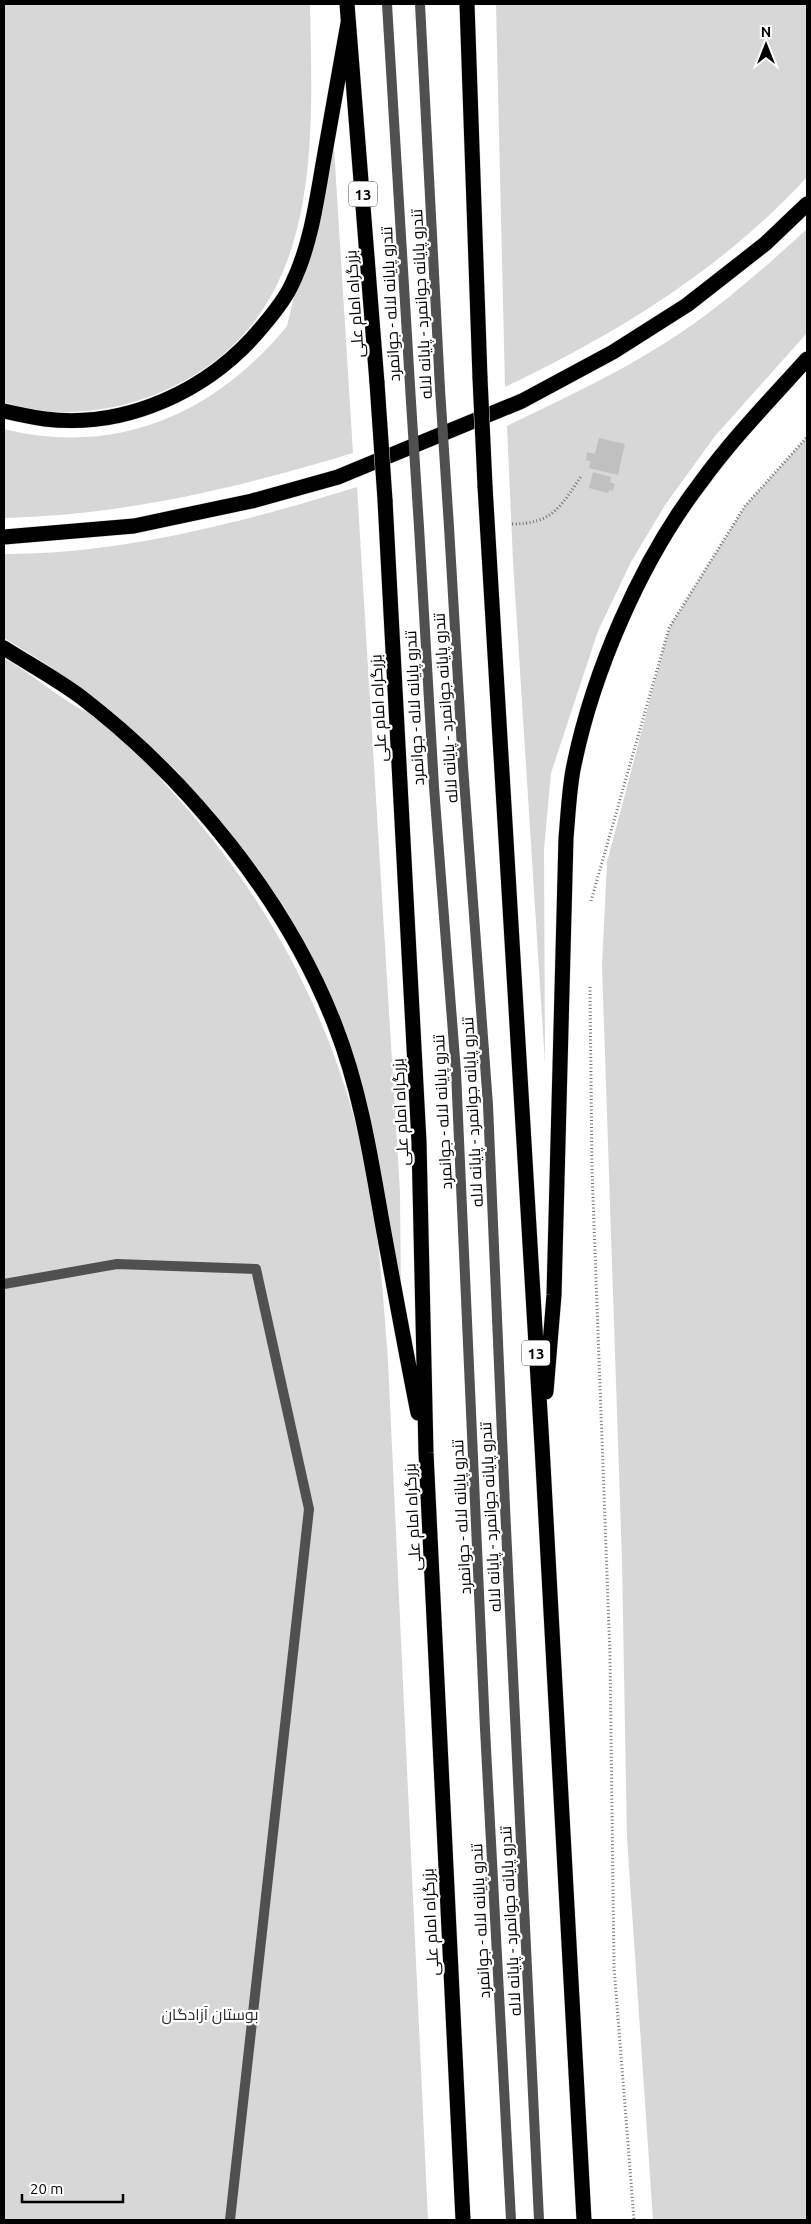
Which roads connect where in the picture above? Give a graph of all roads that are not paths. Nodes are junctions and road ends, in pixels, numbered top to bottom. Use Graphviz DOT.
graph roads {
  1 [pos="348,4"];
  2 [pos="387,4"];
  3 [pos="420,4"];
  4 [pos="467,4"];
  5 [pos="348,23"];
  6 [pos="807,204"];
  7 [pos="807,359"];
  8 [pos="4,411"];
  9 [pos="4,537"];
  10 [pos="4,648"];
  11 [pos="4,1284"];
  12 [pos="542,1446"];
  13 [pos="426,1453"];
  14 [pos="230,2220"];
  15 [pos="463,2220"];
  16 [pos="511,2220"];
  17 [pos="539,2220"];
  18 [pos="584,2220"];
  1 -- 5 [label="highway, بزرگراه امام علی / 13"];
  2 -- 16 [label="lane, تندرو پایانه لاله - جوانمرد, bridge"];
  3 -- 17 [label="lane, تندرو پایانه جوانمرد - پایانه لاله, bridge"];
  4 -- 12 [label="highway, 13, bridge"];
  5 -- 8 [label="highway"];
  5 -- 13 [label="highway, بزرگراه امام علی / 13, bridge"];
  6 -- 9 [label="highway"];
  7 -- 12 [label="highway"];
  10 -- 13 [label="highway"];
  11 -- 14 [label="lane"];
  12 -- 18 [label="highway, 13"];
  13 -- 15 [label="highway, بزرگراه امام علی / 13"];
}
